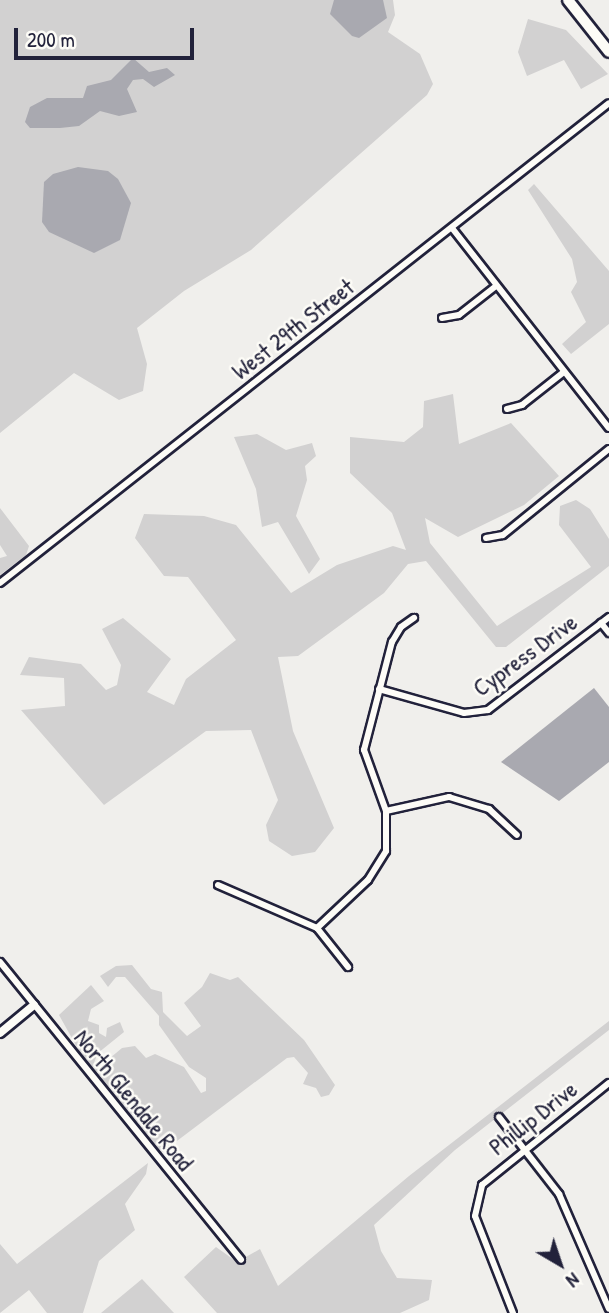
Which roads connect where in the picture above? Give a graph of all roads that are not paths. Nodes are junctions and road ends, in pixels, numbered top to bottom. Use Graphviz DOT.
graph roads {
  1 [pos="568,0"];
  2 [pos="609,52"];
  3 [pos="609,103"];
  4 [pos="452,228"];
  5 [pos="496,286"];
  6 [pos="442,318"];
  7 [pos="564,372"];
  8 [pos="507,409"];
  9 [pos="609,428"];
  10 [pos="609,449"];
  11 [pos="486,538"];
  12 [pos="0,583"];
  13 [pos="609,617"];
  14 [pos="414,618"];
  15 [pos="601,623"];
  16 [pos="609,633"];
  17 [pos="379,689"];
  18 [pos="386,811"];
  19 [pos="517,835"];
  20 [pos="218,885"];
  21 [pos="317,928"];
  22 [pos="0,962"];
  23 [pos="348,967"];
  24 [pos="34,1005"];
  25 [pos="0,1033"];
  26 [pos="608,1086"];
  27 [pos="499,1116"];
  28 [pos="524,1149"];
  29 [pos="241,1260"];
  30 [pos="609,1309"];
  31 [pos="513,1313"];
  1 -- 2 [label="main road"];
  3 -- 4 [label="street, West 29th Street"];
  4 -- 5 [label="street"];
  4 -- 12 [label="street, West 29th Street"];
  5 -- 6 [label="street"];
  5 -- 7 [label="street"];
  7 -- 8 [label="street"];
  7 -- 9 [label="street"];
  10 -- 11 [label="street"];
  13 -- 15 [label="street, Cypress Drive"];
  14 -- 17 [label="street"];
  15 -- 16 [label="street"];
  15 -- 17 [label="street, Cypress Drive"];
  17 -- 18 [label="street"];
  18 -- 19 [label="street"];
  18 -- 21 [label="street"];
  20 -- 21 [label="street"];
  21 -- 23 [label="street"];
  22 -- 24 [label="street, North Glendale Road"];
  24 -- 25 [label="street"];
  24 -- 29 [label="street, North Glendale Road"];
  26 -- 28 [label="street, Phillip Drive"];
  27 -- 28 [label="street"];
  28 -- 30 [label="street"];
  28 -- 31 [label="street, Phillip Drive"];
}
